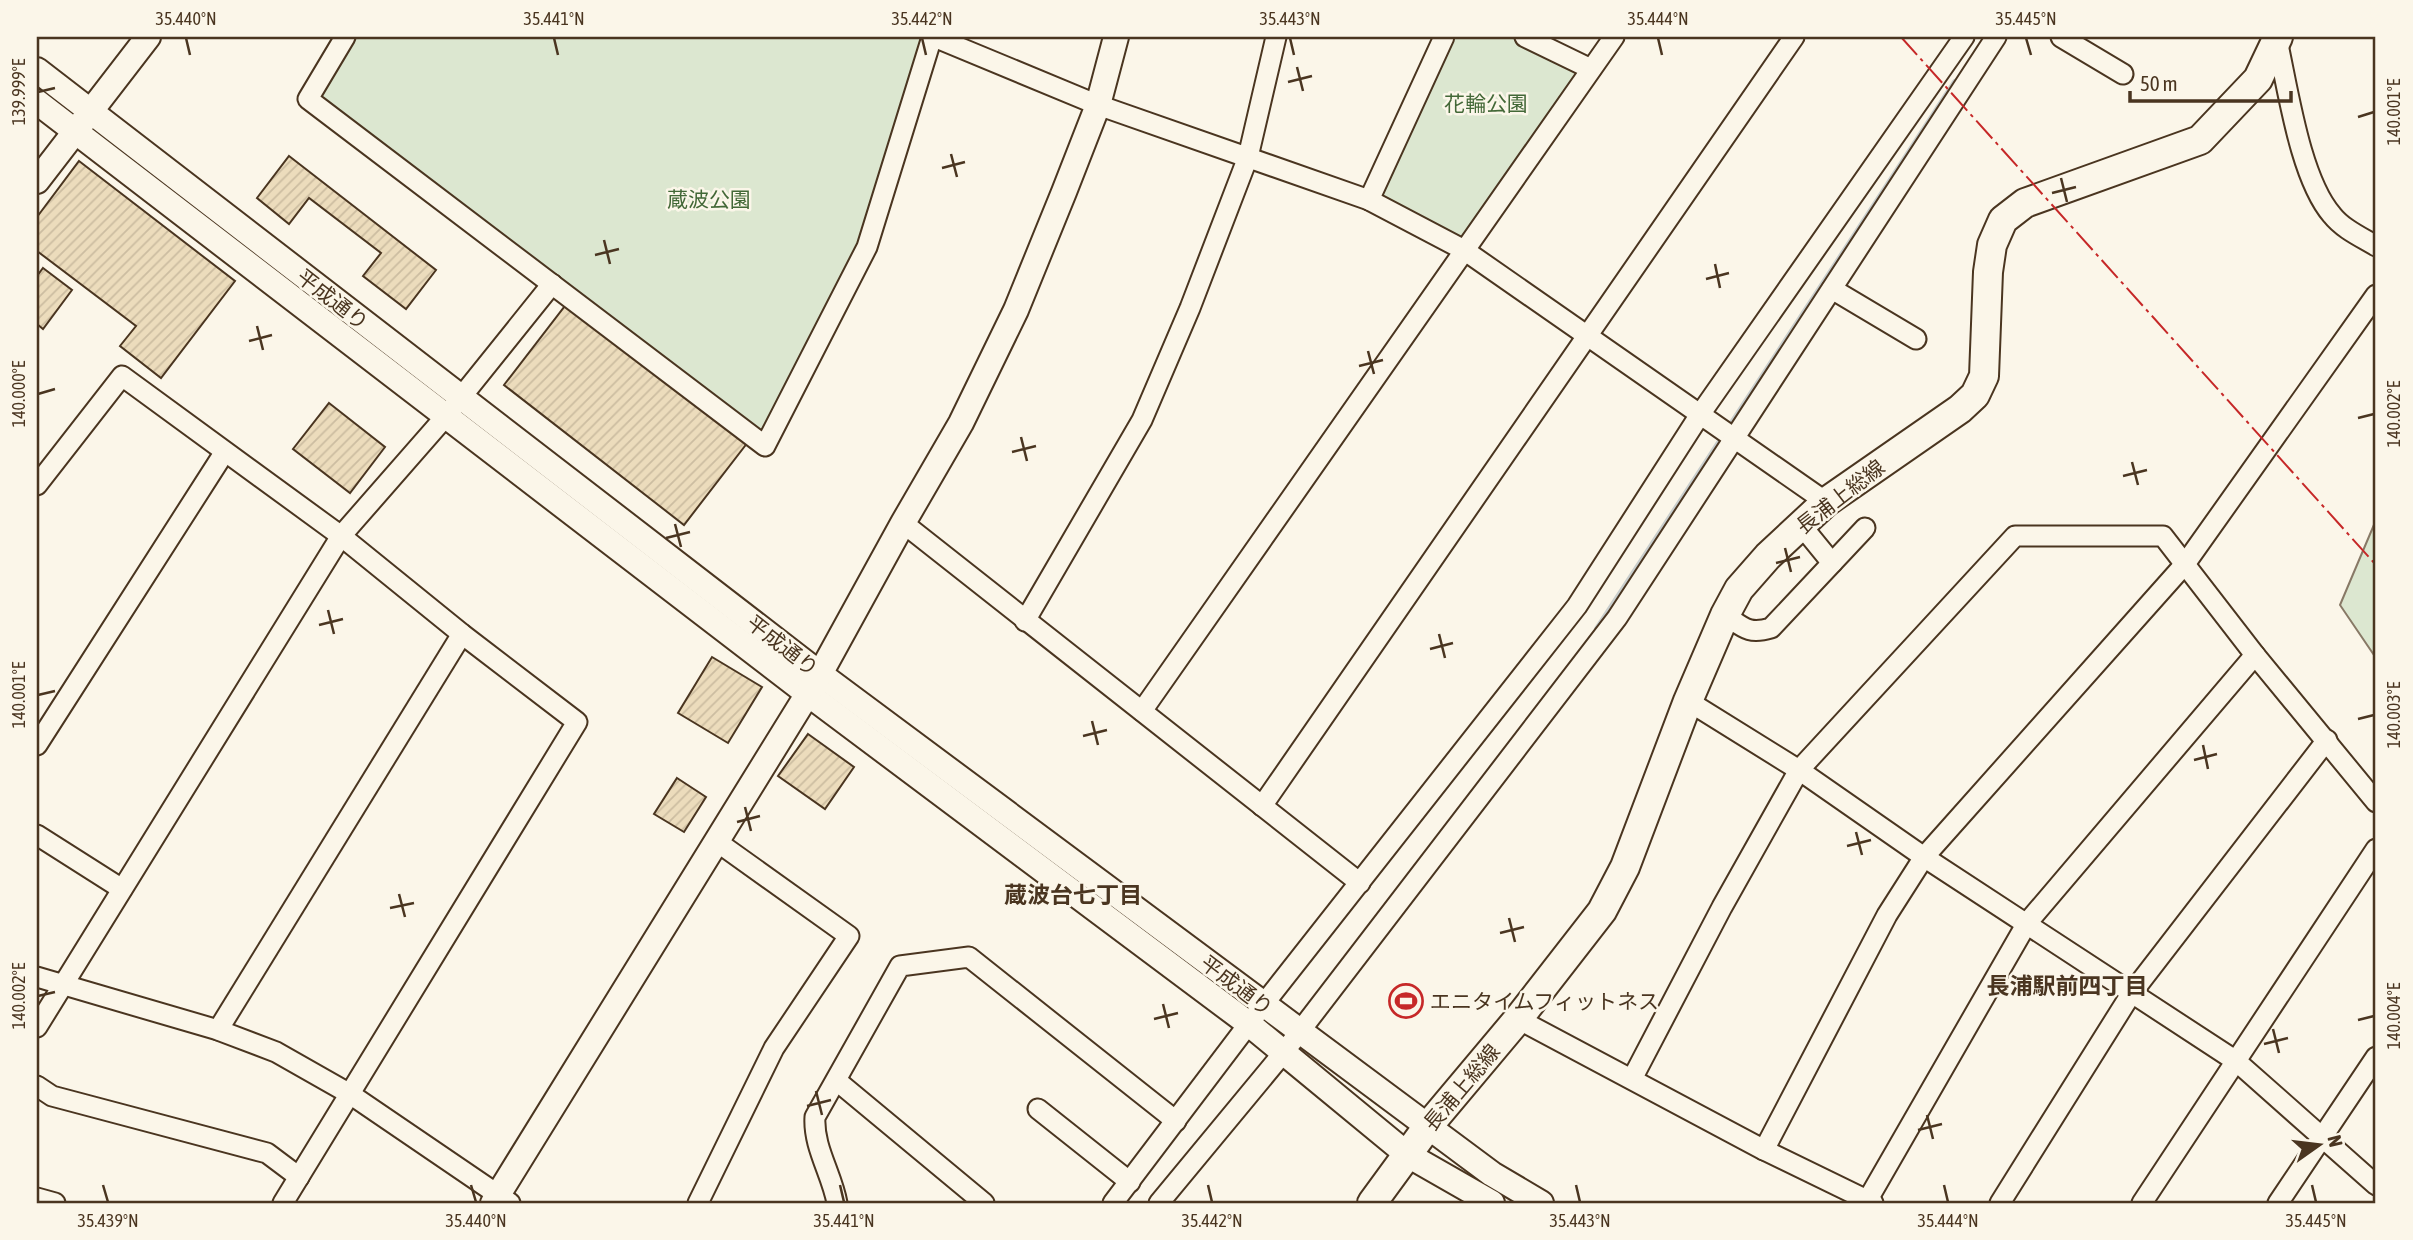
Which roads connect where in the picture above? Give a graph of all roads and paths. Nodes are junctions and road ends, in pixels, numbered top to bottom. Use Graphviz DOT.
graph roads {
  1 [pos="148,37"];
  2 [pos="345,37"];
  3 [pos="933,37"];
  4 [pos="1116,37"];
  5 [pos="1276,37"];
  6 [pos="1444,37"];
  7 [pos="1525,37"];
  8 [pos="1614,37"];
  9 [pos="1794,37"];
  10 [pos="1964,37"];
  11 [pos="1996,37"];
  12 [pos="2061,37"];
  13 [pos="2277,38"];
  14 [pos="1591,69"];
  15 [pos="37,70"];
  16 [pos="2123,74"];
  17 [pos="37,102"];
  18 [pos="1098,105"];
  19 [pos="90,112"];
  20 [pos="74,131"];
  21 [pos="1248,157"];
  22 [pos="37,181"];
  23 [pos="1369,200"];
  24 [pos="2376,246"];
  25 [pos="1464,250"];
  26 [pos="552,284"];
  27 [pos="1832,289"];
  28 [pos="2376,295"];
  29 [pos="1588,335"];
  30 [pos="1916,340"];
  31 [pos="461,397"];
  32 [pos="1701,413"];
  33 [pos="446,416"];
  34 [pos="1734,437"];
  35 [pos="224,453"];
  36 [pos="37,485"];
  37 [pos="1826,502"];
  38 [pos="903,523"];
  39 [pos="1801,525"];
  40 [pos="1865,528"];
  41 [pos="341,537"];
  42 [pos="1832,563"];
  43 [pos="2185,564"];
  44 [pos="1725,615"];
  45 [pos="1025,621"];
  46 [pos="462,634"];
  47 [pos="2256,655"];
  48 [pos="814,684"];
  49 [pos="1688,701"];
  50 [pos="1142,711"];
  51 [pos="2327,740"];
  52 [pos="37,745"];
  53 [pos="1799,770"];
  54 [pos="2376,802"];
  55 [pos="1262,806"];
  56 [pos="37,835"];
  57 [pos="716,841"];
  58 [pos="2376,849"];
  59 [pos="1924,857"];
  60 [pos="1360,883"];
  61 [pos="122,889"];
  62 [pos="2027,923"];
  63 [pos="37,977"];
  64 [pos="62,985"];
  65 [pos="2131,994"];
  66 [pos="1256,1015"];
  67 [pos="1518,1019"];
  68 [pos="37,1027"];
  69 [pos="218,1030"];
  70 [pos="1299,1031"];
  71 [pos="1284,1052"];
  72 [pos="2376,1057"];
  73 [pos="2236,1062"];
  74 [pos="1632,1079"];
  75 [pos="837,1081"];
  76 [pos="37,1086"];
  77 [pos="350,1094"];
  78 [pos="1038,1110"];
  79 [pos="1176,1121"];
  80 [pos="1429,1125"];
  81 [pos="2321,1139"];
  82 [pos="1763,1150"];
  83 [pos="1408,1155"];
  84 [pos="299,1177"];
  85 [pos="1130,1182"];
  86 [pos="2376,1185"];
  87 [pos="37,1198"];
  88 [pos="1382,1200"];
  89 [pos="500,1201"];
  90 [pos="1870,1202"];
  91 [pos="55,1203"];
  92 [pos="283,1203"];
  93 [pos="698,1203"];
  94 [pos="837,1203"];
  95 [pos="984,1203"];
  96 [pos="1113,1203"];
  97 [pos="1159,1203"];
  98 [pos="1492,1203"];
  99 [pos="1541,1203"];
  100 [pos="2000,1203"];
  101 [pos="2142,1203"];
  102 [pos="2278,1203"];
  1 -- 19 [label="street"];
  2 -- 26 [label="street"];
  3 -- 18 [label="street"];
  3 -- 26 [label="street"];
  4 -- 18 [label="street"];
  5 -- 21 [label="street"];
  6 -- 23 [label="street"];
  7 -- 14 [label="street"];
  8 -- 14 [label="street"];
  9 -- 29 [label="street"];
  10 -- 32 [label="street"];
  11 -- 27 [label="street"];
  12 -- 16 [label="street"];
  13 -- 24 [label="street"];
  13 -- 37 [label="main road, 長浦上総線"];
  14 -- 25 [label="street"];
  15 -- 19 [label="street, 平成通り"];
  17 -- 20 [label="street, 平成通り"];
  18 -- 21 [label="street"];
  18 -- 38 [label="street"];
  19 -- 20 [label="street"];
  19 -- 31 [label="street, 平成通り"];
  20 -- 22 [label="street"];
  20 -- 33 [label="street, 平成通り"];
  21 -- 23 [label="street"];
  21 -- 45 [label="street"];
  23 -- 25 [label="street"];
  25 -- 29 [label="street"];
  25 -- 50 [label="street"];
  26 -- 31 [label="street"];
  27 -- 30 [label="street"];
  27 -- 34 [label="street"];
  28 -- 43 [label="street"];
  29 -- 32 [label="street"];
  29 -- 55 [label="street"];
  31 -- 33 [label="street"];
  31 -- 48 [label="street, 平成通り"];
  32 -- 34 [label="street"];
  32 -- 60 [label="street"];
  33 -- 41 [label="street"];
  33 -- 48 [label="street, 平成通り"];
  34 -- 37 [label="street"];
  34 -- 70 [label="street"];
  35 -- 36 [label="street"];
  35 -- 41 [label="street"];
  35 -- 52 [label="street"];
  37 -- 39 [label="main road, 長浦上総線"];
  38 -- 45 [label="street"];
  38 -- 48 [label="street"];
  39 -- 42 [label="street"];
  39 -- 44 [label="main road, 長浦上総線"];
  40 -- 42 [label="street"];
  41 -- 46 [label="street"];
  41 -- 61 [label="street"];
  42 -- 44 [label="street"];
  43 -- 47 [label="street"];
  43 -- 53 [label="street"];
  43 -- 59 [label="street"];
  44 -- 49 [label="main road, 長浦上総線"];
  45 -- 50 [label="street"];
  46 -- 69 [label="street"];
  46 -- 77 [label="street"];
  47 -- 51 [label="street"];
  47 -- 62 [label="street"];
  48 -- 57 [label="street"];
  48 -- 66 [label="street, 平成通り"];
  49 -- 53 [label="street"];
  49 -- 67 [label="main road, 長浦上総線"];
  50 -- 55 [label="street"];
  51 -- 54 [label="street"];
  51 -- 65 [label="street"];
  53 -- 59 [label="street"];
  53 -- 74 [label="street"];
  55 -- 60 [label="street"];
  56 -- 61 [label="street"];
  57 -- 89 [label="street"];
  57 -- 93 [label="street"];
  58 -- 73 [label="street"];
  59 -- 62 [label="street"];
  59 -- 82 [label="street"];
  60 -- 66 [label="street"];
  61 -- 64 [label="street"];
  62 -- 65 [label="street"];
  62 -- 90 [label="street"];
  63 -- 64 [label="street"];
  64 -- 68 [label="street"];
  64 -- 69 [label="street"];
  65 -- 73 [label="street"];
  65 -- 100 [label="street"];
  66 -- 70 [label="street, 平成通り"];
  66 -- 71 [label="street, 平成通り"];
  66 -- 79 [label="street"];
  67 -- 74 [label="street"];
  67 -- 80 [label="main road, 長浦上総線"];
  69 -- 77 [label="street"];
  70 -- 71 [label="street"];
  70 -- 80 [label="street, 平成通り"];
  71 -- 83 [label="street, 平成通り"];
  71 -- 97 [label="street"];
  72 -- 81 [label="street"];
  73 -- 81 [label="street"];
  73 -- 101 [label="street"];
  74 -- 82 [label="street"];
  75 -- 79 [label="street"];
  75 -- 94 [label="street"];
  75 -- 95 [label="street"];
  76 -- 84 [label="street"];
  77 -- 84 [label="street"];
  77 -- 89 [label="street"];
  78 -- 85 [label="street"];
  79 -- 85 [label="street"];
  80 -- 83 [label="main road, 長浦上総線"];
  80 -- 99 [label="street, 平成通り"];
  81 -- 86 [label="street"];
  81 -- 102 [label="street"];
  82 -- 90 [label="street"];
  83 -- 88 [label="main road, 長浦上総線"];
  83 -- 98 [label="street, 平成通り"];
  84 -- 92 [label="street"];
  85 -- 96 [label="street"];
  87 -- 91 [label="street"];
}
